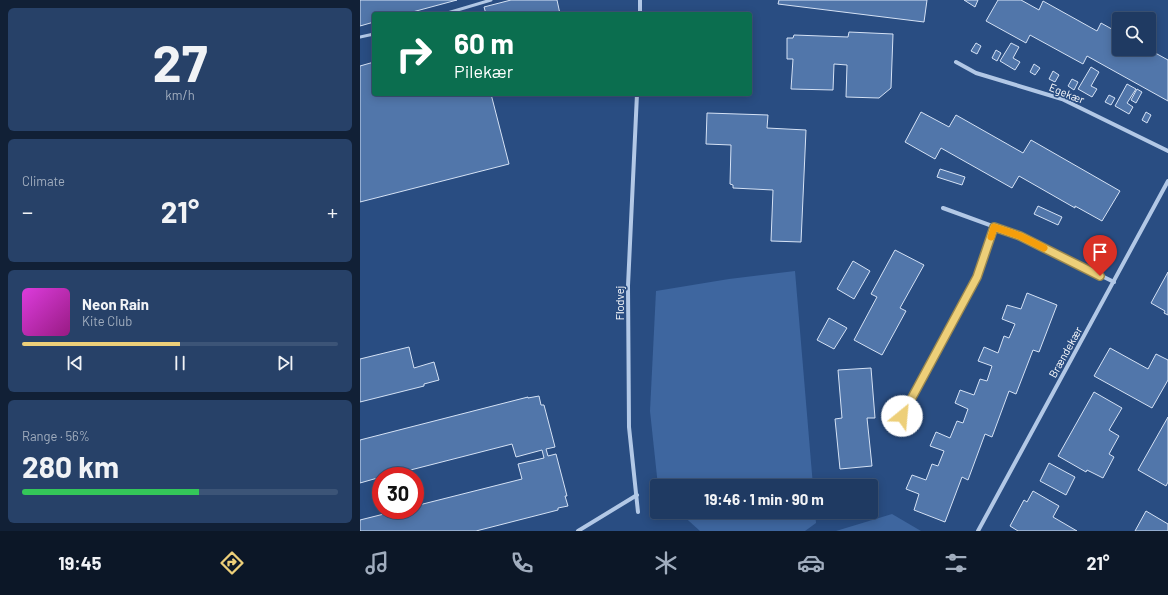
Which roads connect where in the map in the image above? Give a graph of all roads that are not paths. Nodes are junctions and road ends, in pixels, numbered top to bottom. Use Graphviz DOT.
graph roads {
  1 [pos="491,0"];
  2 [pos="640,0"];
  3 [pos="451,12"];
  4 [pos="640,12"];
  5 [pos="372,35"];
  6 [pos="360,38"];
  7 [pos="956,62"];
  8 [pos="637,96"];
  9 [pos="1168,151"];
  10 [pos="1168,181"];
  11 [pos="943,208"];
  12 [pos="994,227"];
  13 [pos="1114,282"];
  14 [pos="902,416"];
  15 [pos="637,495"];
  16 [pos="638,512"];
  17 [pos="578,531"];
  18 [pos="978,531"];
  1 -- 3 [label="lane"];
  2 -- 4 [label="street"];
  5 -- 6 [label="lane"];
  7 -- 9 [label="street, Egekær"];
  8 -- 15 [label="street, Flodvej"];
  10 -- 13 [label="street, Brændekær"];
  11 -- 12 [label="street"];
  12 -- 13 [label="street"];
  12 -- 14 [label="street"];
  13 -- 18 [label="street, Brændekær"];
  15 -- 16 [label="street, Flodvej"];
  15 -- 17 [label="street"];
}
